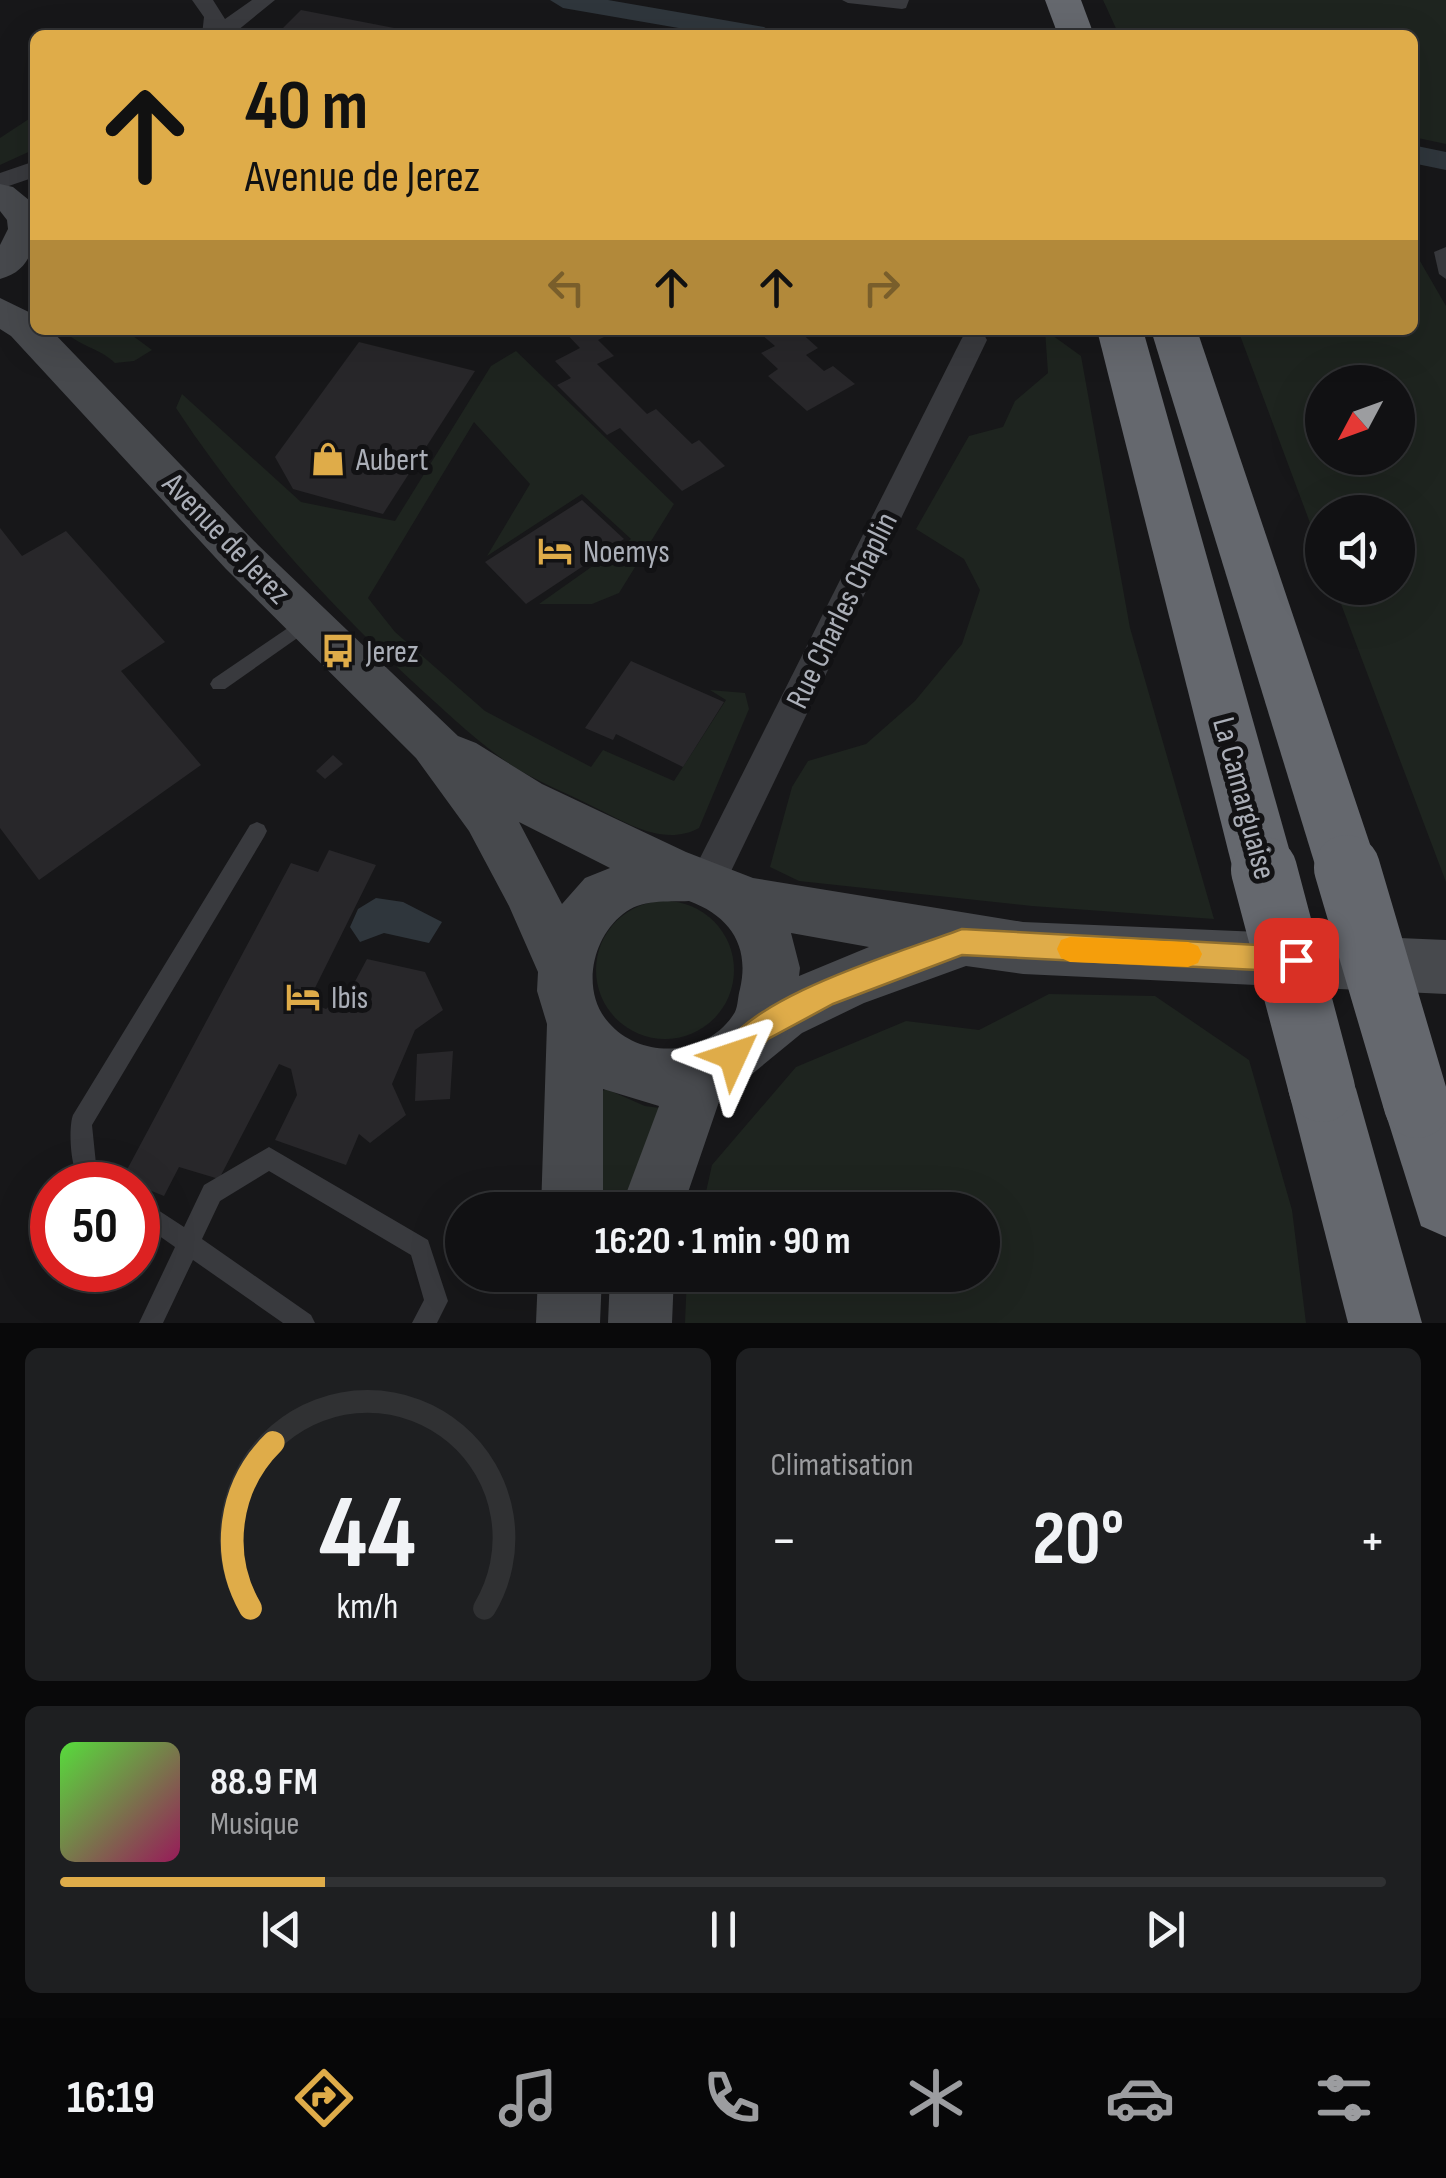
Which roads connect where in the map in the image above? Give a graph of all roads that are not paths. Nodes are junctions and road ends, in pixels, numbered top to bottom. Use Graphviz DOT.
graph roads {
  1 [pos="202,0"];
  2 [pos="265,0"];
  3 [pos="848,0"];
  4 [pos="903,0"];
  5 [pos="1063,0"];
  6 [pos="215,30"];
  7 [pos="222,30"];
  8 [pos="1074,30"];
  9 [pos="13,190"];
  10 [pos="1446,251"];
  11 [pos="0,267"];
  12 [pos="1446,274"];
  13 [pos="13,319"];
  14 [pos="968,335"];
  15 [pos="1121,335"];
  16 [pos="1176,335"];
  17 [pos="308,622"];
  18 [pos="220,684"];
  19 [pos="434,743"];
  20 [pos="257,831"];
  21 [pos="709,885"];
  22 [pos="962,942"];
  23 [pos="1446,967"];
  24 [pos="564,968"];
  25 [pos="575,1024"];
  26 [pos="758,1029"];
  27 [pos="700,1073"];
  28 [pos="1322,1089"];
  29 [pos="1431,1133"];
  30 [pos="83,1162"];
  31 [pos="572,1192"];
  32 [pos="657,1192"];
  33 [pos="1446,1201"];
  34 [pos="160,1224"];
  35 [pos="188,1244"];
  36 [pos="569,1292"];
  37 [pos="641,1292"];
  38 [pos="150,1323"];
  39 [pos="302,1323"];
  40 [pos="424,1323"];
  41 [pos="568,1323"];
  42 [pos="640,1323"];
  43 [pos="1345,1323"];
  44 [pos="1386,1323"];
  1 -- 6 [label="street"];
  2 -- 7 [label="street"];
  3 -- 4 [label="lane"];
  5 -- 8 [label="highway"];
  9 -- 11 [label="main road"];
  10 -- 12 [label="lane"];
  11 -- 13 [label="main road, Avenue de Jerez"];
  13 -- 17 [label="main road, Avenue de Jerez"];
  14 -- 21 [label="street, Rue Charles Chaplin"];
  15 -- 28 [label="highway, La Camarguaise, bridge"];
  16 -- 29 [label="highway, bridge"];
  17 -- 18 [label="lane"];
  17 -- 19 [label="main road, Avenue de Jerez"];
  19 -- 21 [label="main road, Avenue de Jerez"];
  19 -- 24 [label="main road, Avenue de Jerez"];
  20 -- 30 [label="lane"];
  21 -- 22 [label="main road"];
  21 -- 24 [label="main road"];
  21 -- 26 [label="main road"];
  22 -- 23 [label="main road"];
  22 -- 26 [label="main road"];
  24 -- 25 [label="main road"];
  25 -- 27 [label="main road"];
  25 -- 31 [label="main road"];
  26 -- 27 [label="main road"];
  27 -- 32 [label="main road"];
  28 -- 43 [label="highway"];
  28 -- 44 [label="highway, La Camarguaise"];
  29 -- 33 [label="highway"];
  34 -- 35 [label="lane"];
  35 -- 38 [label="lane"];
  35 -- 39 [label="lane"];
  35 -- 40 [label="lane"];
  36 -- 41 [label="main road"];
  37 -- 42 [label="main road"];
}
